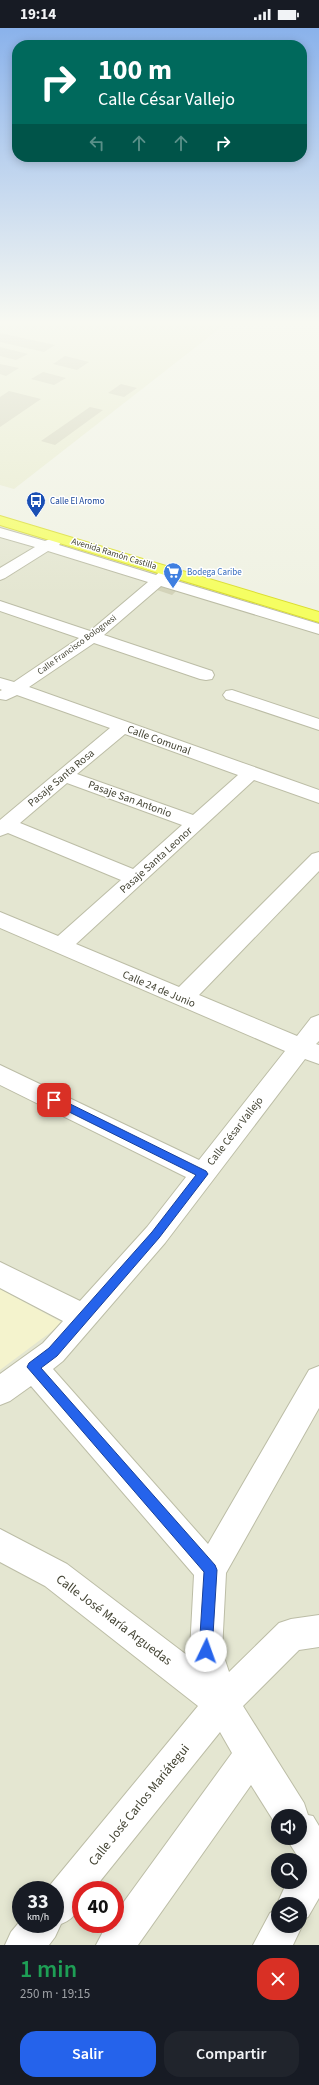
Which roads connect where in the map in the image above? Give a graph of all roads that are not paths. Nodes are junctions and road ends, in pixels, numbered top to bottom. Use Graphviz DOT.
graph roads {
  1 [pos="0,512"];
  2 [pos="0,520"];
  3 [pos="3,534"];
  4 [pos="55,542"];
  5 [pos="0,575"];
  6 [pos="164,576"];
  7 [pos="0,606"];
  8 [pos="319,608"];
  9 [pos="283,612"];
  10 [pos="319,617"];
  11 [pos="319,628"];
  12 [pos="92,636"];
  13 [pos="206,675"];
  14 [pos="8,686"];
  15 [pos="232,695"];
  16 [pos="0,699"];
  17 [pos="319,725"];
  18 [pos="122,727"];
  19 [pos="251,773"];
  20 [pos="64,776"];
  21 [pos="319,797"];
  22 [pos="196,823"];
  23 [pos="3,828"];
  24 [pos="319,859"];
  25 [pos="136,878"];
  26 [pos="0,920"];
  27 [pos="60,946"];
  28 [pos="182,998"];
  29 [pos="319,1024"];
  30 [pos="310,1051"];
  31 [pos="0,1074"];
  32 [pos="203,1174"];
  33 [pos="0,1274"];
  34 [pos="83,1317"];
  35 [pos="33,1367"];
  36 [pos="319,1380"];
  37 [pos="0,1391"];
  38 [pos="0,1545"];
  39 [pos="210,1570"];
  40 [pos="319,1631"];
  41 [pos="222,1703"];
  42 [pos="252,1755"];
  43 [pos="287,1809"];
  44 [pos="307,1840"];
  45 [pos="319,1858"];
  46 [pos="319,1863"];
  47 [pos="64,1897"];
  48 [pos="299,1897"];
  49 [pos="34,1933"];
  50 [pos="279,1933"];
  51 [pos="24,1945"];
  52 [pos="115,1945"];
  53 [pos="272,1945"];
  1 -- 8 [label="highway, Avenida Ramón Castilla"];
  2 -- 4 [label="highway, Avenida Ramón Castilla"];
  3 -- 4 [label="street"];
  4 -- 5 [label="street"];
  4 -- 6 [label="street"];
  6 -- 9 [label="street"];
  6 -- 12 [label="street, Calle Francisco Bolognesi"];
  7 -- 12 [label="street"];
  9 -- 10 [label="highway"];
  9 -- 11 [label="street"];
  12 -- 13 [label="street"];
  12 -- 14 [label="street, Calle Francisco Bolognesi"];
  14 -- 16 [label="street, Calle Francisco Bolognesi"];
  14 -- 18 [label="street, Calle Comunal"];
  15 -- 17 [label="street"];
  18 -- 19 [label="street, Calle Comunal"];
  18 -- 20 [label="street, Pasaje Santa Rosa"];
  19 -- 21 [label="street, Calle Comunal"];
  19 -- 22 [label="street, Pasaje Santa Leonor"];
  20 -- 22 [label="street, Pasaje San Antonio"];
  20 -- 23 [label="street, Pasaje Santa Rosa"];
  22 -- 25 [label="street, Pasaje Santa Leonor"];
  23 -- 25 [label="street"];
  24 -- 28 [label="street"];
  25 -- 27 [label="street, Pasaje Santa Leonor"];
  26 -- 27 [label="street, Calle 24 de Junio"];
  27 -- 28 [label="street, Calle 24 de Junio"];
  28 -- 30 [label="street, Calle 24 de Junio"];
  29 -- 30 [label="street, Calle César Vallejo"];
  30 -- 32 [label="street, Calle César Vallejo"];
  31 -- 32 [label="street"];
  32 -- 34 [label="street, Calle César Vallejo"];
  33 -- 34 [label="street"];
  34 -- 35 [label="street, Calle César Vallejo"];
  35 -- 37 [label="street, Calle César Vallejo"];
  35 -- 39 [label="street"];
  36 -- 39 [label="street"];
  38 -- 41 [label="street, Calle José María Arguedas"];
  39 -- 41 [label="street"];
  40 -- 41 [label="street, Calle José Carlos Mariátegui"];
  41 -- 42 [label="street"];
  41 -- 47 [label="street, Calle José Carlos Mariátegui"];
  42 -- 43 [label="street"];
  42 -- 52 [label="street"];
  44 -- 45 [label="street"];
  46 -- 48 [label="street"];
  49 -- 51 [label="street"];
  50 -- 53 [label="street"];
}
